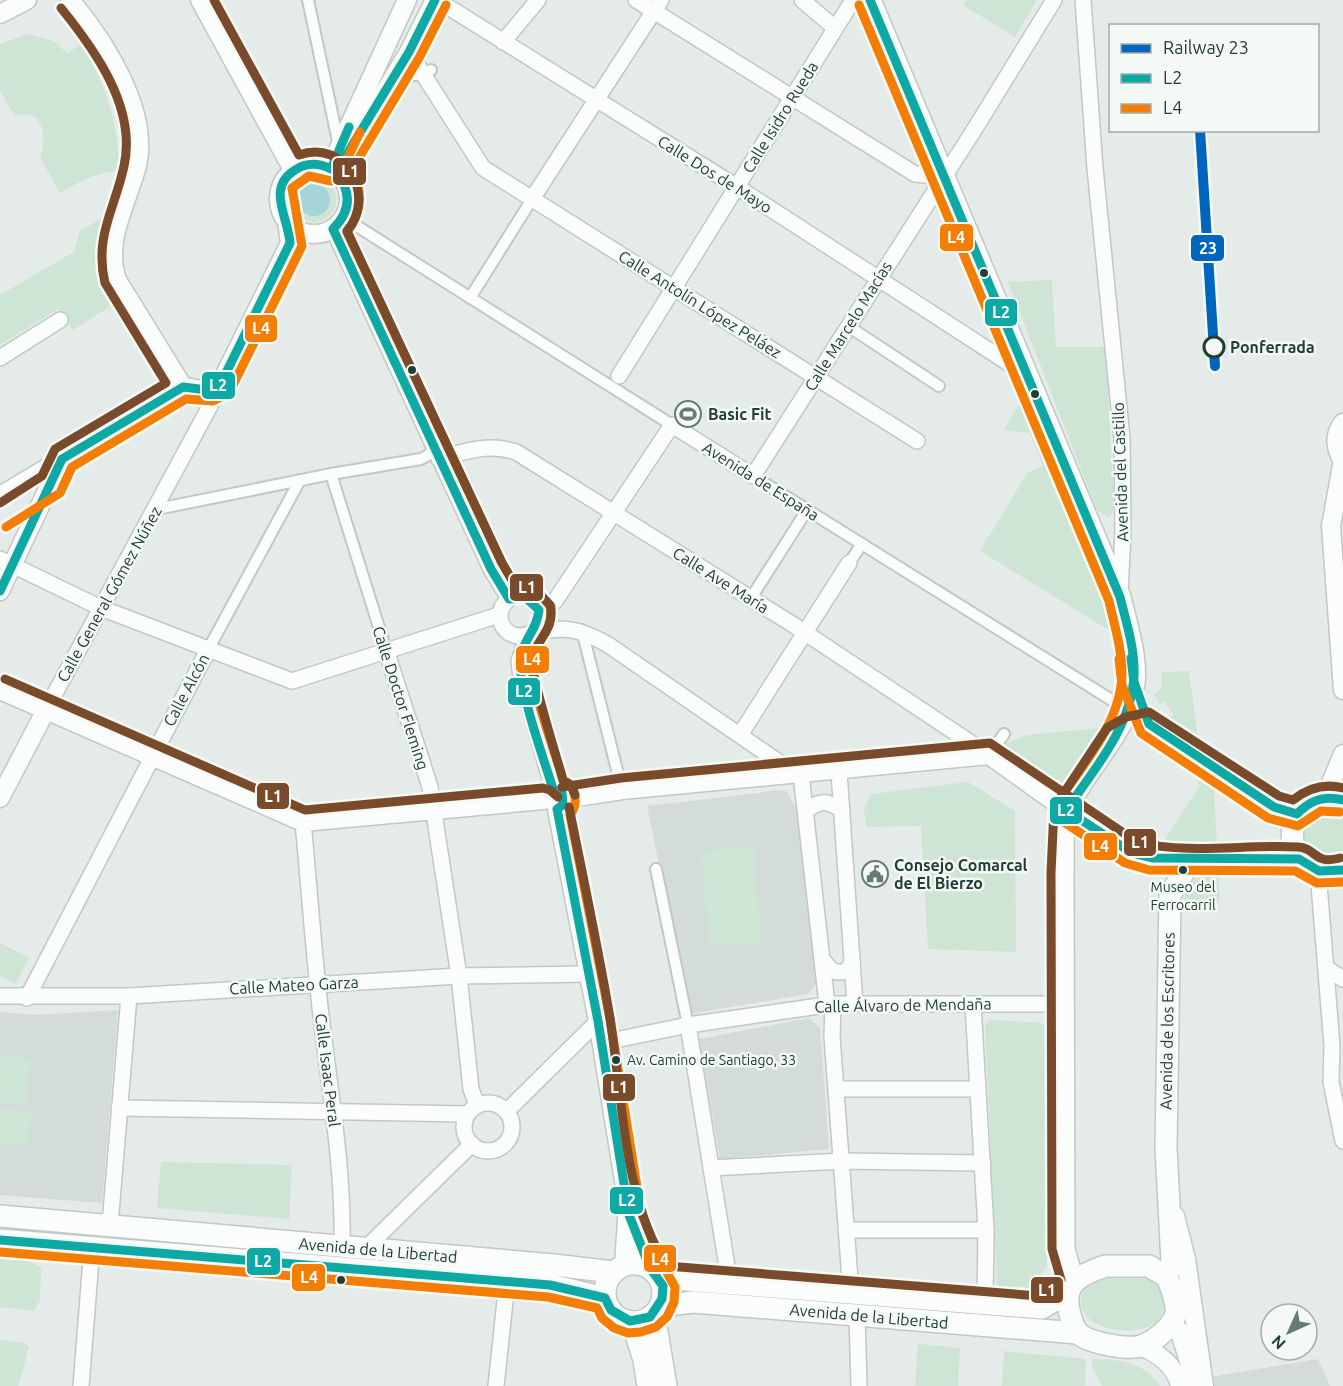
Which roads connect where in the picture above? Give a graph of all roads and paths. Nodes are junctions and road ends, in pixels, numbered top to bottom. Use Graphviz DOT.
graph roads {
  1 [pos="27,0"];
  2 [pos="69,0"];
  3 [pos="200,0"];
  4 [pos="308,0"];
  5 [pos="407,0"];
  6 [pos="436,0"];
  7 [pos="538,0"];
  8 [pos="636,0"];
  9 [pos="802,0"];
  10 [pos="853,0"];
  11 [pos="870,0"];
  12 [pos="1053,0"];
  13 [pos="1081,2"];
  14 [pos="657,6"];
  15 [pos="454,10"];
  16 [pos="0,15"];
  17 [pos="835,28"];
  18 [pos="503,42"];
  19 [pos="409,52"];
  20 [pos="427,72"];
  21 [pos="396,76"];
  22 [pos="792,98"];
  23 [pos="594,99"];
  24 [pos="345,148"];
  25 [pos="293,170"];
  26 [pos="334,170"];
  27 [pos="944,177"];
  28 [pos="737,187"];
  29 [pos="532,198"];
  30 [pos="287,222"];
  31 [pos="338,223"];
  32 [pos="878,278"];
  33 [pos="674,287"];
  34 [pos="470,298"];
  35 [pos="60,320"];
  36 [pos="848,326"];
  37 [pos="1011,336"];
  38 [pos="992,352"];
  39 [pos="0,358"];
  40 [pos="1027,375"];
  41 [pos="815,377"];
  42 [pos="615,382"];
  43 [pos="939,386"];
  44 [pos="183,387"];
  45 [pos="204,391"];
  46 [pos="1343,423"];
  47 [pos="672,425"];
  48 [pos="916,441"];
  49 [pos="436,453"];
  50 [pos="62,459"];
  51 [pos="1343,460"];
  52 [pos="331,474"];
  53 [pos="753,476"];
  54 [pos="300,480"];
  55 [pos="0,496"];
  56 [pos="157,509"];
  57 [pos="807,510"];
  58 [pos="615,514"];
  59 [pos="1343,514"];
  60 [pos="862,544"];
  61 [pos="1332,547"];
  62 [pos="7,562"];
  63 [pos="849,563"];
  64 [pos="0,591"];
  65 [pos="1120,597"];
  66 [pos="751,598"];
  67 [pos="509,599"];
  68 [pos="534,603"];
  69 [pos="101,608"];
  70 [pos="499,615"];
  71 [pos="1340,617"];
  72 [pos="582,630"];
  73 [pos="804,632"];
  74 [pos="530,634"];
  75 [pos="209,648"];
  76 [pos="387,653"];
  77 [pos="1134,682"];
  78 [pos="0,690"];
  79 [pos="1343,690"];
  80 [pos="46,710"];
  81 [pos="1126,710"];
  82 [pos="1149,724"];
  83 [pos="1004,734"];
  84 [pos="740,735"];
  85 [pos="1115,737"];
  86 [pos="1343,754"];
  87 [pos="152,755"];
  88 [pos="989,755"];
  89 [pos="839,772"];
  90 [pos="799,774"];
  91 [pos="622,790"];
  92 [pos="0,798"];
  93 [pos="1334,798"];
  94 [pos="555,799"];
  95 [pos="842,810"];
  96 [pos="1066,810"];
  97 [pos="806,811"];
  98 [pos="434,812"];
  99 [pos="1297,814"];
  100 [pos="303,822"];
  101 [pos="1299,859"];
  102 [pos="1191,860"];
  103 [pos="656,869"];
  104 [pos="1343,870"];
  105 [pos="1318,872"];
  106 [pos="823,960"];
  107 [pos="852,962"];
  108 [pos="1328,969"];
  109 [pos="589,974"];
  110 [pos="459,976"];
  111 [pos="1343,979"];
  112 [pos="318,984"];
  113 [pos="0,996"];
  114 [pos="129,996"];
  115 [pos="27,998"];
  116 [pos="830,1004"];
  117 [pos="855,1004"];
  118 [pos="974,1004"];
  119 [pos="1064,1004"];
  120 [pos="598,1022"];
  121 [pos="688,1025"];
  122 [pos="602,1042"];
  123 [pos="1337,1085"];
  124 [pos="837,1089"];
  125 [pos="977,1089"];
  126 [pos="119,1108"];
  127 [pos="472,1110"];
  128 [pos="507,1111"];
  129 [pos="334,1112"];
  130 [pos="1343,1141"];
  131 [pos="472,1144"];
  132 [pos="841,1161"];
  133 [pos="982,1163"];
  134 [pos="711,1168"];
  135 [pos="1168,1189"];
  136 [pos="629,1215"];
  137 [pos="0,1216"];
  138 [pos="110,1225"];
  139 [pos="848,1230"];
  140 [pos="986,1230"];
  141 [pos="0,1240"];
  142 [pos="92,1247"];
  143 [pos="342,1247"];
  144 [pos="365,1249"];
  145 [pos="619,1268"];
  146 [pos="655,1273"];
  147 [pos="1167,1277"];
  148 [pos="507,1282"];
  149 [pos="730,1285"];
  150 [pos="1071,1286"];
  151 [pos="851,1293"];
  152 [pos="605,1298"];
  153 [pos="985,1304"];
  154 [pos="657,1310"];
  155 [pos="857,1316"];
  156 [pos="632,1322"];
  157 [pos="1172,1323"];
  158 [pos="1078,1333"];
  159 [pos="1140,1346"];
  160 [pos="81,1386"];
  161 [pos="496,1386"];
  162 [pos="648,1386"];
  163 [pos="666,1386"];
  164 [pos="859,1386"];
  165 [pos="1180,1386"];
  166 [pos="1197,1386"];
  167 [pos="1204,1386"];
  1 -- 16 [label="street"];
  2 -- 44 [label="street"];
  3 -- 25 [label="street"];
  4 -- 24 [label="street"];
  5 -- 24 [label="street"];
  6 -- 15 [label="street, Calle Dos de Mayo"];
  6 -- 19 [label="street"];
  7 -- 18 [label="street"];
  8 -- 14 [label="street"];
  9 -- 17 [label="street"];
  10 -- 17 [label="street, Calle Isidro Rueda"];
  11 -- 27 [label="main road, Avenida del Castillo"];
  12 -- 27 [label="street, Calle Marcelo Macías"];
  13 -- 65 [label="street, Avenida del Castillo"];
  14 -- 22 [label="street"];
  14 -- 23 [label="street"];
  15 -- 18 [label="street, Calle Dos de Mayo"];
  17 -- 22 [label="street, Calle Isidro Rueda"];
  18 -- 23 [label="street, Calle Dos de Mayo"];
  19 -- 20 [label="street"];
  19 -- 21 [label="street"];
  20 -- 21 [label="street"];
  20 -- 29 [label="street, Calle Antolín López Peláez"];
  21 -- 24 [label="street"];
  22 -- 27 [label="street"];
  22 -- 28 [label="street, Calle Isidro Rueda"];
  23 -- 28 [label="street, Calle Dos de Mayo"];
  23 -- 29 [label="street"];
  24 -- 26 [label="street"];
  25 -- 26 [label="street"];
  25 -- 30 [label="street"];
  26 -- 31 [label="street"];
  27 -- 32 [label="street, Calle Marcelo Macías"];
  27 -- 37 [label="main road, Avenida del Castillo"];
  28 -- 32 [label="street, Calle Dos de Mayo"];
  28 -- 33 [label="street, Calle Isidro Rueda"];
  29 -- 33 [label="street, Calle Antolín López Peláez"];
  29 -- 34 [label="street"];
  30 -- 31 [label="street"];
  30 -- 45 [label="street"];
  31 -- 34 [label="street, Avenida de España"];
  31 -- 49 [label="street"];
  32 -- 36 [label="street, Calle Marcelo Macías"];
  32 -- 38 [label="street, Calle Dos de Mayo"];
  33 -- 41 [label="street, Calle Antolín López Peláez"];
  33 -- 42 [label="street, Calle Isidro Rueda"];
  34 -- 42 [label="street, Avenida de España"];
  35 -- 39 [label="street"];
  36 -- 41 [label="street, Calle Marcelo Macías"];
  36 -- 43 [label="street"];
  37 -- 38 [label="street"];
  37 -- 40 [label="main road, Avenida del Castillo"];
  38 -- 40 [label="street, Calle Dos de Mayo"];
  40 -- 65 [label="main road, Avenida del Castillo"];
  41 -- 48 [label="street, Calle Antolín López Peláez"];
  41 -- 53 [label="street, Calle Marcelo Macías"];
  42 -- 47 [label="street, Avenida de España"];
  44 -- 45 [label="street"];
  44 -- 50 [label="street"];
  45 -- 56 [label="street, Calle General Gómez Núñez"];
  46 -- 51 [label="street"];
  47 -- 53 [label="street, Avenida de España"];
  47 -- 58 [label="street"];
  49 -- 52 [label="street"];
  49 -- 58 [label="street, Calle Ave María"];
  49 -- 67 [label="street"];
  50 -- 55 [label="street"];
  50 -- 62 [label="street"];
  51 -- 61 [label="street"];
  52 -- 54 [label="street"];
  52 -- 76 [label="street, Calle Doctor Fleming"];
  53 -- 57 [label="street, Avenida de España"];
  54 -- 56 [label="street"];
  54 -- 75 [label="street, Calle Alcón"];
  56 -- 69 [label="street, Calle General Gómez Núñez"];
  57 -- 60 [label="street, Avenida de España"];
  57 -- 66 [label="street"];
  58 -- 66 [label="street, Calle Ave María"];
  58 -- 68 [label="street"];
  59 -- 61 [label="street"];
  60 -- 63 [label="street"];
  60 -- 81 [label="street, Avenida de España"];
  61 -- 71 [label="street"];
  62 -- 64 [label="street"];
  62 -- 69 [label="street"];
  63 -- 73 [label="street"];
  65 -- 77 [label="main road, Avenida del Castillo"];
  66 -- 73 [label="street, Calle Ave María"];
  67 -- 68 [label="street"];
  67 -- 70 [label="street"];
  68 -- 74 [label="street"];
  69 -- 75 [label="street"];
  69 -- 80 [label="street, Calle General Gómez Núñez"];
  70 -- 74 [label="street"];
  70 -- 76 [label="street"];
  71 -- 79 [label="street"];
  72 -- 74 [label="street"];
  72 -- 84 [label="street"];
  72 -- 91 [label="street"];
  73 -- 84 [label="street"];
  73 -- 88 [label="street, Calle Ave María"];
  74 -- 94 [label="street"];
  75 -- 76 [label="street"];
  75 -- 87 [label="street, Calle Alcón"];
  76 -- 98 [label="street, Calle Doctor Fleming"];
  77 -- 81 [label="main road, Avenida del Castillo"];
  77 -- 82 [label="main road"];
  78 -- 80 [label="street"];
  80 -- 87 [label="street"];
  80 -- 92 [label="street, Calle General Gómez Núñez"];
  81 -- 82 [label="main road, Avenida de España"];
  81 -- 85 [label="main road, Avenida del Castillo"];
  82 -- 85 [label="main road"];
  82 -- 99 [label="main road, Avenida de España"];
  83 -- 88 [label="street"];
  84 -- 90 [label="street"];
  85 -- 96 [label="main road, Avenida del Castillo"];
  86 -- 93 [label="street"];
  87 -- 100 [label="street"];
  87 -- 115 [label="street, Calle Alcón"];
  88 -- 89 [label="street"];
  88 -- 96 [label="street"];
  89 -- 90 [label="street"];
  89 -- 95 [label="street"];
  90 -- 91 [label="street"];
  90 -- 97 [label="street"];
  91 -- 94 [label="street"];
  93 -- 99 [label="main road"];
  94 -- 98 [label="street"];
  94 -- 109 [label="street"];
  95 -- 97 [label="street"];
  95 -- 107 [label="street"];
  96 -- 102 [label="main road"];
  96 -- 119 [label="main road"];
  97 -- 106 [label="street"];
  98 -- 100 [label="street"];
  98 -- 110 [label="street, Calle Doctor Fleming"];
  99 -- 101 [label="main road"];
  100 -- 112 [label="street, Calle Isaac Peral"];
  101 -- 102 [label="main road"];
  101 -- 105 [label="main road"];
  102 -- 135 [label="main road, Avenida de los Escritores"];
  103 -- 121 [label="street"];
  104 -- 105 [label="main road"];
  105 -- 108 [label="street"];
  106 -- 107 [label="street"];
  106 -- 116 [label="street"];
  107 -- 117 [label="street"];
  108 -- 111 [label="street"];
  108 -- 123 [label="street"];
  109 -- 110 [label="street, Calle Mateo Garza"];
  109 -- 120 [label="street"];
  110 -- 112 [label="street, Calle Mateo Garza"];
  110 -- 127 [label="street, Calle Doctor Fleming"];
  112 -- 114 [label="street, Calle Mateo Garza"];
  112 -- 129 [label="street, Calle Isaac Peral"];
  113 -- 115 [label="street, Calle Mateo Garza"];
  114 -- 115 [label="street, Calle Mateo Garza"];
  114 -- 126 [label="street"];
  116 -- 117 [label="street, Calle Álvaro de Mendaña"];
  116 -- 121 [label="street, Calle Álvaro de Mendaña"];
  116 -- 124 [label="street"];
  117 -- 118 [label="street, Calle Álvaro de Mendaña"];
  118 -- 119 [label="street, Calle Álvaro de Mendaña"];
  118 -- 125 [label="street"];
  119 -- 150 [label="main road"];
  120 -- 122 [label="street"];
  120 -- 128 [label="street"];
  121 -- 122 [label="street, Calle Álvaro de Mendaña"];
  121 -- 134 [label="street"];
  122 -- 136 [label="street"];
  123 -- 130 [label="street"];
  124 -- 125 [label="street"];
  124 -- 132 [label="street"];
  125 -- 133 [label="street"];
  126 -- 129 [label="street"];
  126 -- 138 [label="street"];
  127 -- 128 [label="street"];
  127 -- 129 [label="street"];
  127 -- 131 [label="street"];
  128 -- 131 [label="street"];
  129 -- 143 [label="street, Calle Isaac Peral"];
  131 -- 144 [label="street"];
  132 -- 133 [label="street"];
  132 -- 134 [label="street"];
  132 -- 139 [label="street"];
  133 -- 140 [label="street"];
  134 -- 149 [label="street"];
  135 -- 147 [label="main road, Avenida de los Escritores"];
  135 -- 167 [label="street, Avenida de los Escritores"];
  136 -- 145 [label="street"];
  136 -- 146 [label="street"];
  137 -- 138 [label="main road, Avenida de la Libertad"];
  138 -- 143 [label="main road, Avenida de la Libertad"];
  139 -- 140 [label="street"];
  139 -- 151 [label="street"];
  140 -- 153 [label="street"];
  141 -- 142 [label="main road, Avenida de la Libertad"];
  142 -- 148 [label="main road, Avenida de la Libertad"];
  142 -- 160 [label="street"];
  143 -- 144 [label="main road, Avenida de la Libertad"];
  144 -- 145 [label="main road, Avenida de la Libertad"];
  145 -- 146 [label="main road"];
  145 -- 152 [label="main road"];
  146 -- 149 [label="main road, Avenida de la Libertad"];
  146 -- 154 [label="main road"];
  147 -- 150 [label="main road"];
  147 -- 157 [label="main road"];
  148 -- 152 [label="main road, Avenida de la Libertad"];
  148 -- 161 [label="street"];
  149 -- 151 [label="main road, Avenida de la Libertad"];
  150 -- 153 [label="main road, Avenida de la Libertad"];
  150 -- 158 [label="main road"];
  151 -- 153 [label="main road, Avenida de la Libertad"];
  152 -- 156 [label="main road"];
  154 -- 155 [label="main road, Avenida de la Libertad"];
  154 -- 156 [label="main road"];
  154 -- 163 [label="main road"];
  155 -- 158 [label="main road, Avenida de la Libertad"];
  155 -- 164 [label="street"];
  156 -- 162 [label="main road"];
  157 -- 159 [label="main road"];
  157 -- 166 [label="street"];
  158 -- 159 [label="main road"];
  159 -- 165 [label="street"];
}
